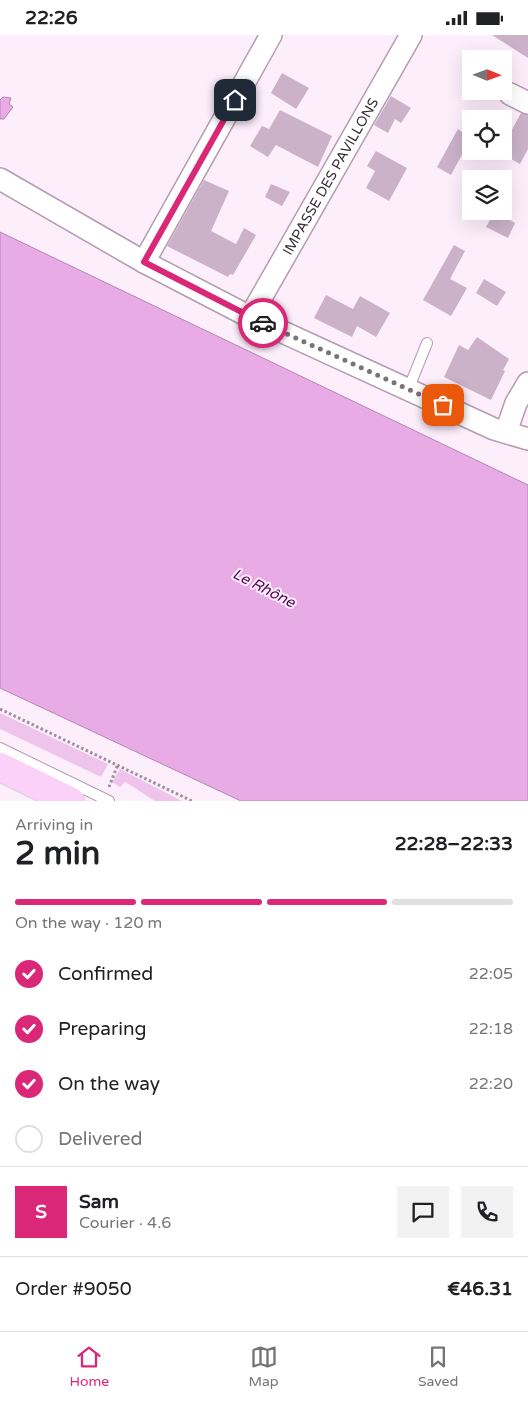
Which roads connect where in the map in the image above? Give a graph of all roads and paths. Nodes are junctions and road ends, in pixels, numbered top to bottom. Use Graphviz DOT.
graph roads {
  1 [pos="271,35"];
  2 [pos="411,35"];
  3 [pos="0,179"];
  4 [pos="144,262"];
  5 [pos="250,317"];
  6 [pos="427,343"];
  7 [pos="528,383"];
  8 [pos="408,389"];
  9 [pos="506,432"];
  10 [pos="528,432"];
  11 [pos="528,439"];
  12 [pos="0,709"];
  13 [pos="0,748"];
  14 [pos="118,764"];
  15 [pos="0,767"];
  16 [pos="108,790"];
  17 [pos="70,801"];
  18 [pos="108,801"];
  19 [pos="192,801"];
  1 -- 4 [label="street"];
  2 -- 5 [label="street, IMPASSE DES PAVILLONS"];
  3 -- 4 [label="street"];
  4 -- 5 [label="street"];
  5 -- 8 [label="street"];
  6 -- 8 [label="lane"];
  7 -- 9 [label="street"];
  8 -- 9 [label="street"];
  9 -- 10 [label="street"];
  9 -- 11 [label="street"];
  12 -- 14 [label="path"];
  13 -- 18 [label="lane"];
  14 -- 16 [label="path"];
  14 -- 19 [label="path"];
  15 -- 17 [label="main road"];
}
